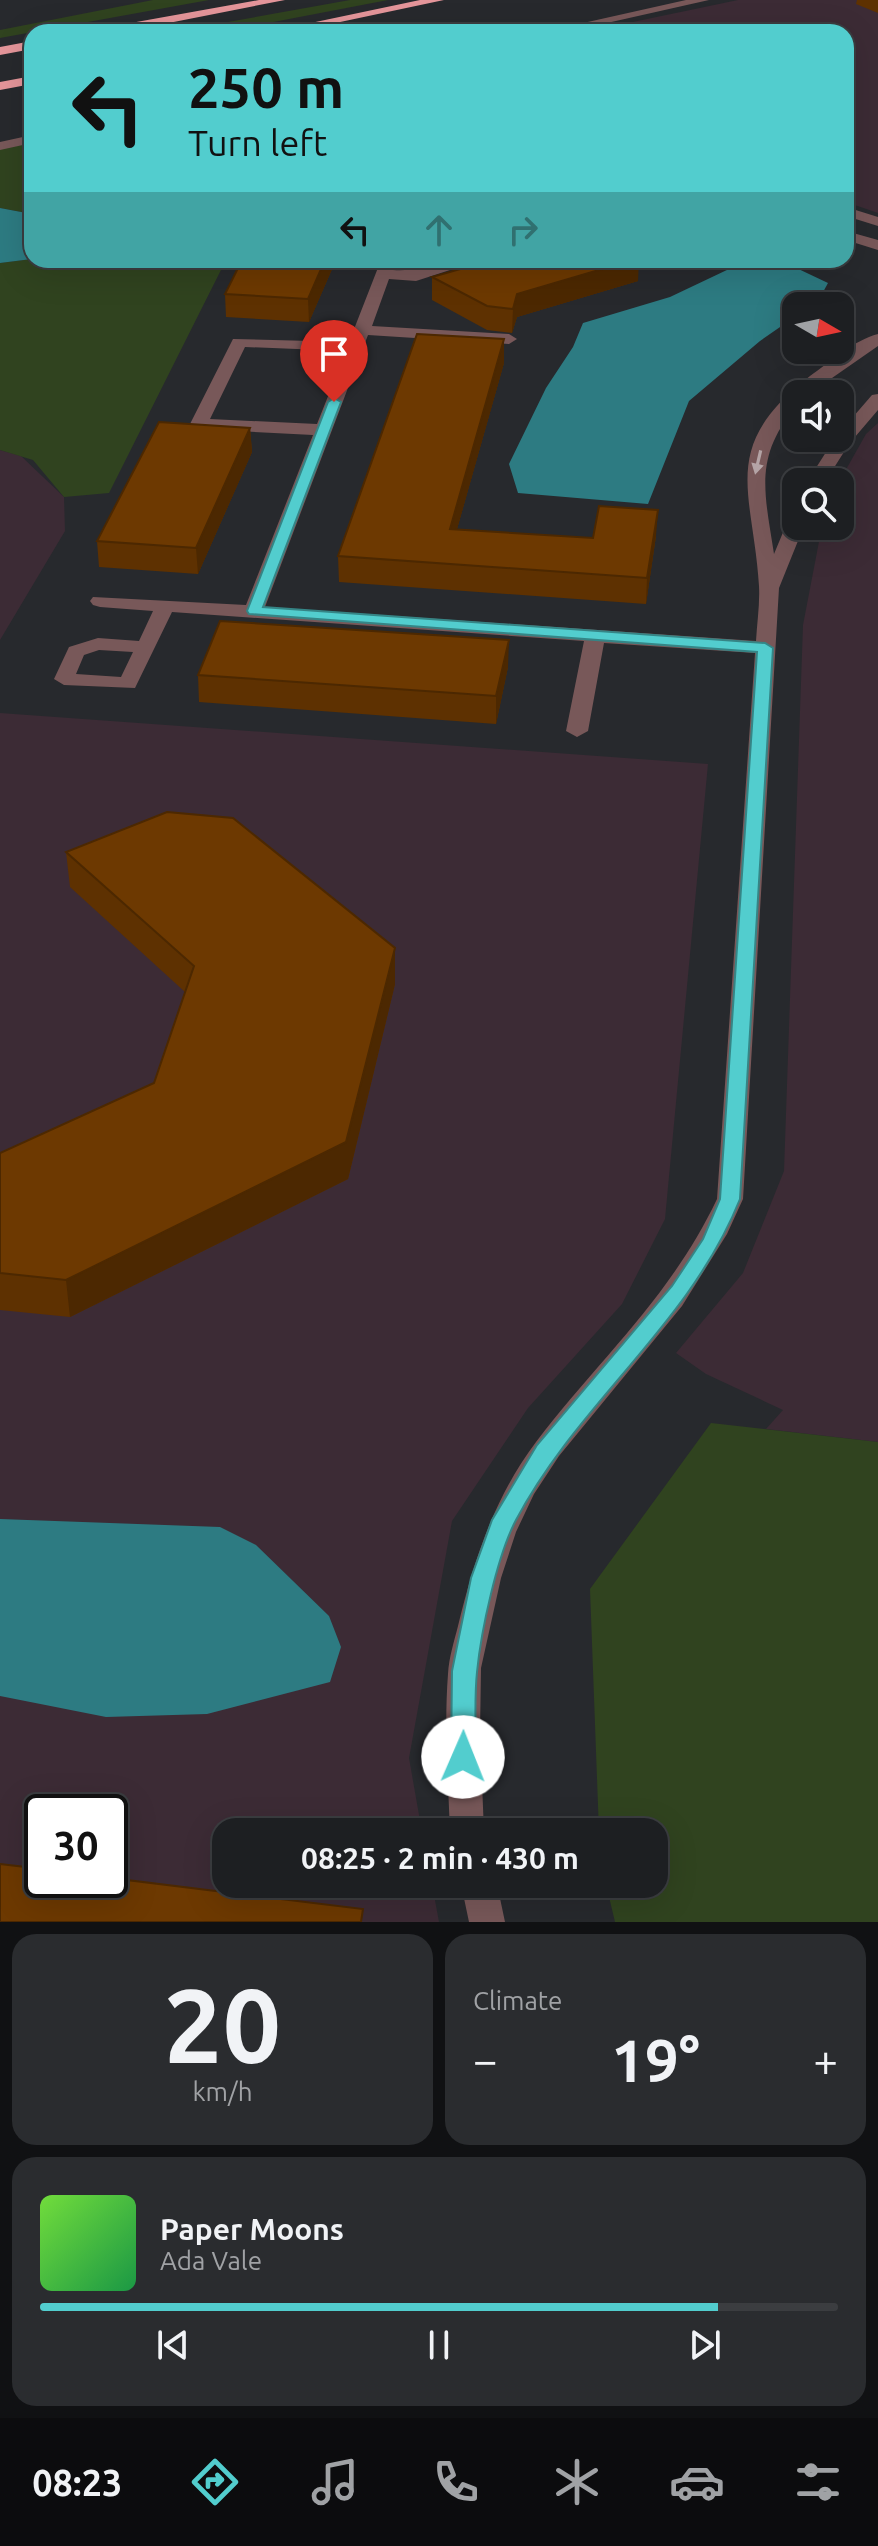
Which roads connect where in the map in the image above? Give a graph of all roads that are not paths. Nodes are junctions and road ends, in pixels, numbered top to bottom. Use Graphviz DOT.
graph roads {
  1 [pos="279,0"];
  2 [pos="438,0"];
  3 [pos="703,0"];
  4 [pos="147,24"];
  5 [pos="315,24"];
  6 [pos="588,24"];
  7 [pos="24,46"];
  8 [pos="0,51"];
  9 [pos="24,82"];
  10 [pos="0,86"];
  11 [pos="24,141"];
  12 [pos="0,146"];
  13 [pos="854,214"];
  14 [pos="878,222"];
  15 [pos="854,238"];
  16 [pos="878,245"];
  17 [pos="386,268"];
  18 [pos="389,268"];
  19 [pos="444,268"];
  20 [pos="359,339"];
  21 [pos="509,339"];
  22 [pos="878,339"];
  23 [pos="816,380"];
  24 [pos="878,399"];
  25 [pos="782,412"];
  26 [pos="324,430"];
  27 [pos="825,468"];
  28 [pos="789,540"];
  29 [pos="769,588"];
  30 [pos="100,601"];
  31 [pos="166,605"];
  32 [pos="254,611"];
  33 [pos="595,635"];
  34 [pos="146,647"];
  35 [pos="765,648"];
  36 [pos="577,731"];
  37 [pos="466,1818"];
  38 [pos="482,1898"];
  39 [pos="487,1922"];
  1 -- 4 [label="highway"];
  2 -- 5 [label="highway"];
  3 -- 6 [label="street"];
  7 -- 8 [label="highway"];
  9 -- 10 [label="highway"];
  11 -- 12 [label="street"];
  13 -- 14 [label="street"];
  15 -- 16 [label="street"];
  17 -- 20 [label="street"];
  18 -- 19 [label="street"];
  20 -- 21 [label="street"];
  20 -- 26 [label="street"];
  20 -- 26 [label="street"];
  22 -- 23 [label="street"];
  24 -- 27 [label="street"];
  25 -- 29 [label="street, one-way"];
  26 -- 32 [label="street"];
  28 -- 29 [label="street"];
  29 -- 35 [label="street"];
  30 -- 31 [label="street"];
  31 -- 32 [label="street"];
  31 -- 34 [label="street"];
  32 -- 33 [label="street"];
  33 -- 35 [label="street"];
  33 -- 36 [label="street"];
  35 -- 37 [label="street"];
  38 -- 39 [label="street"];
}
